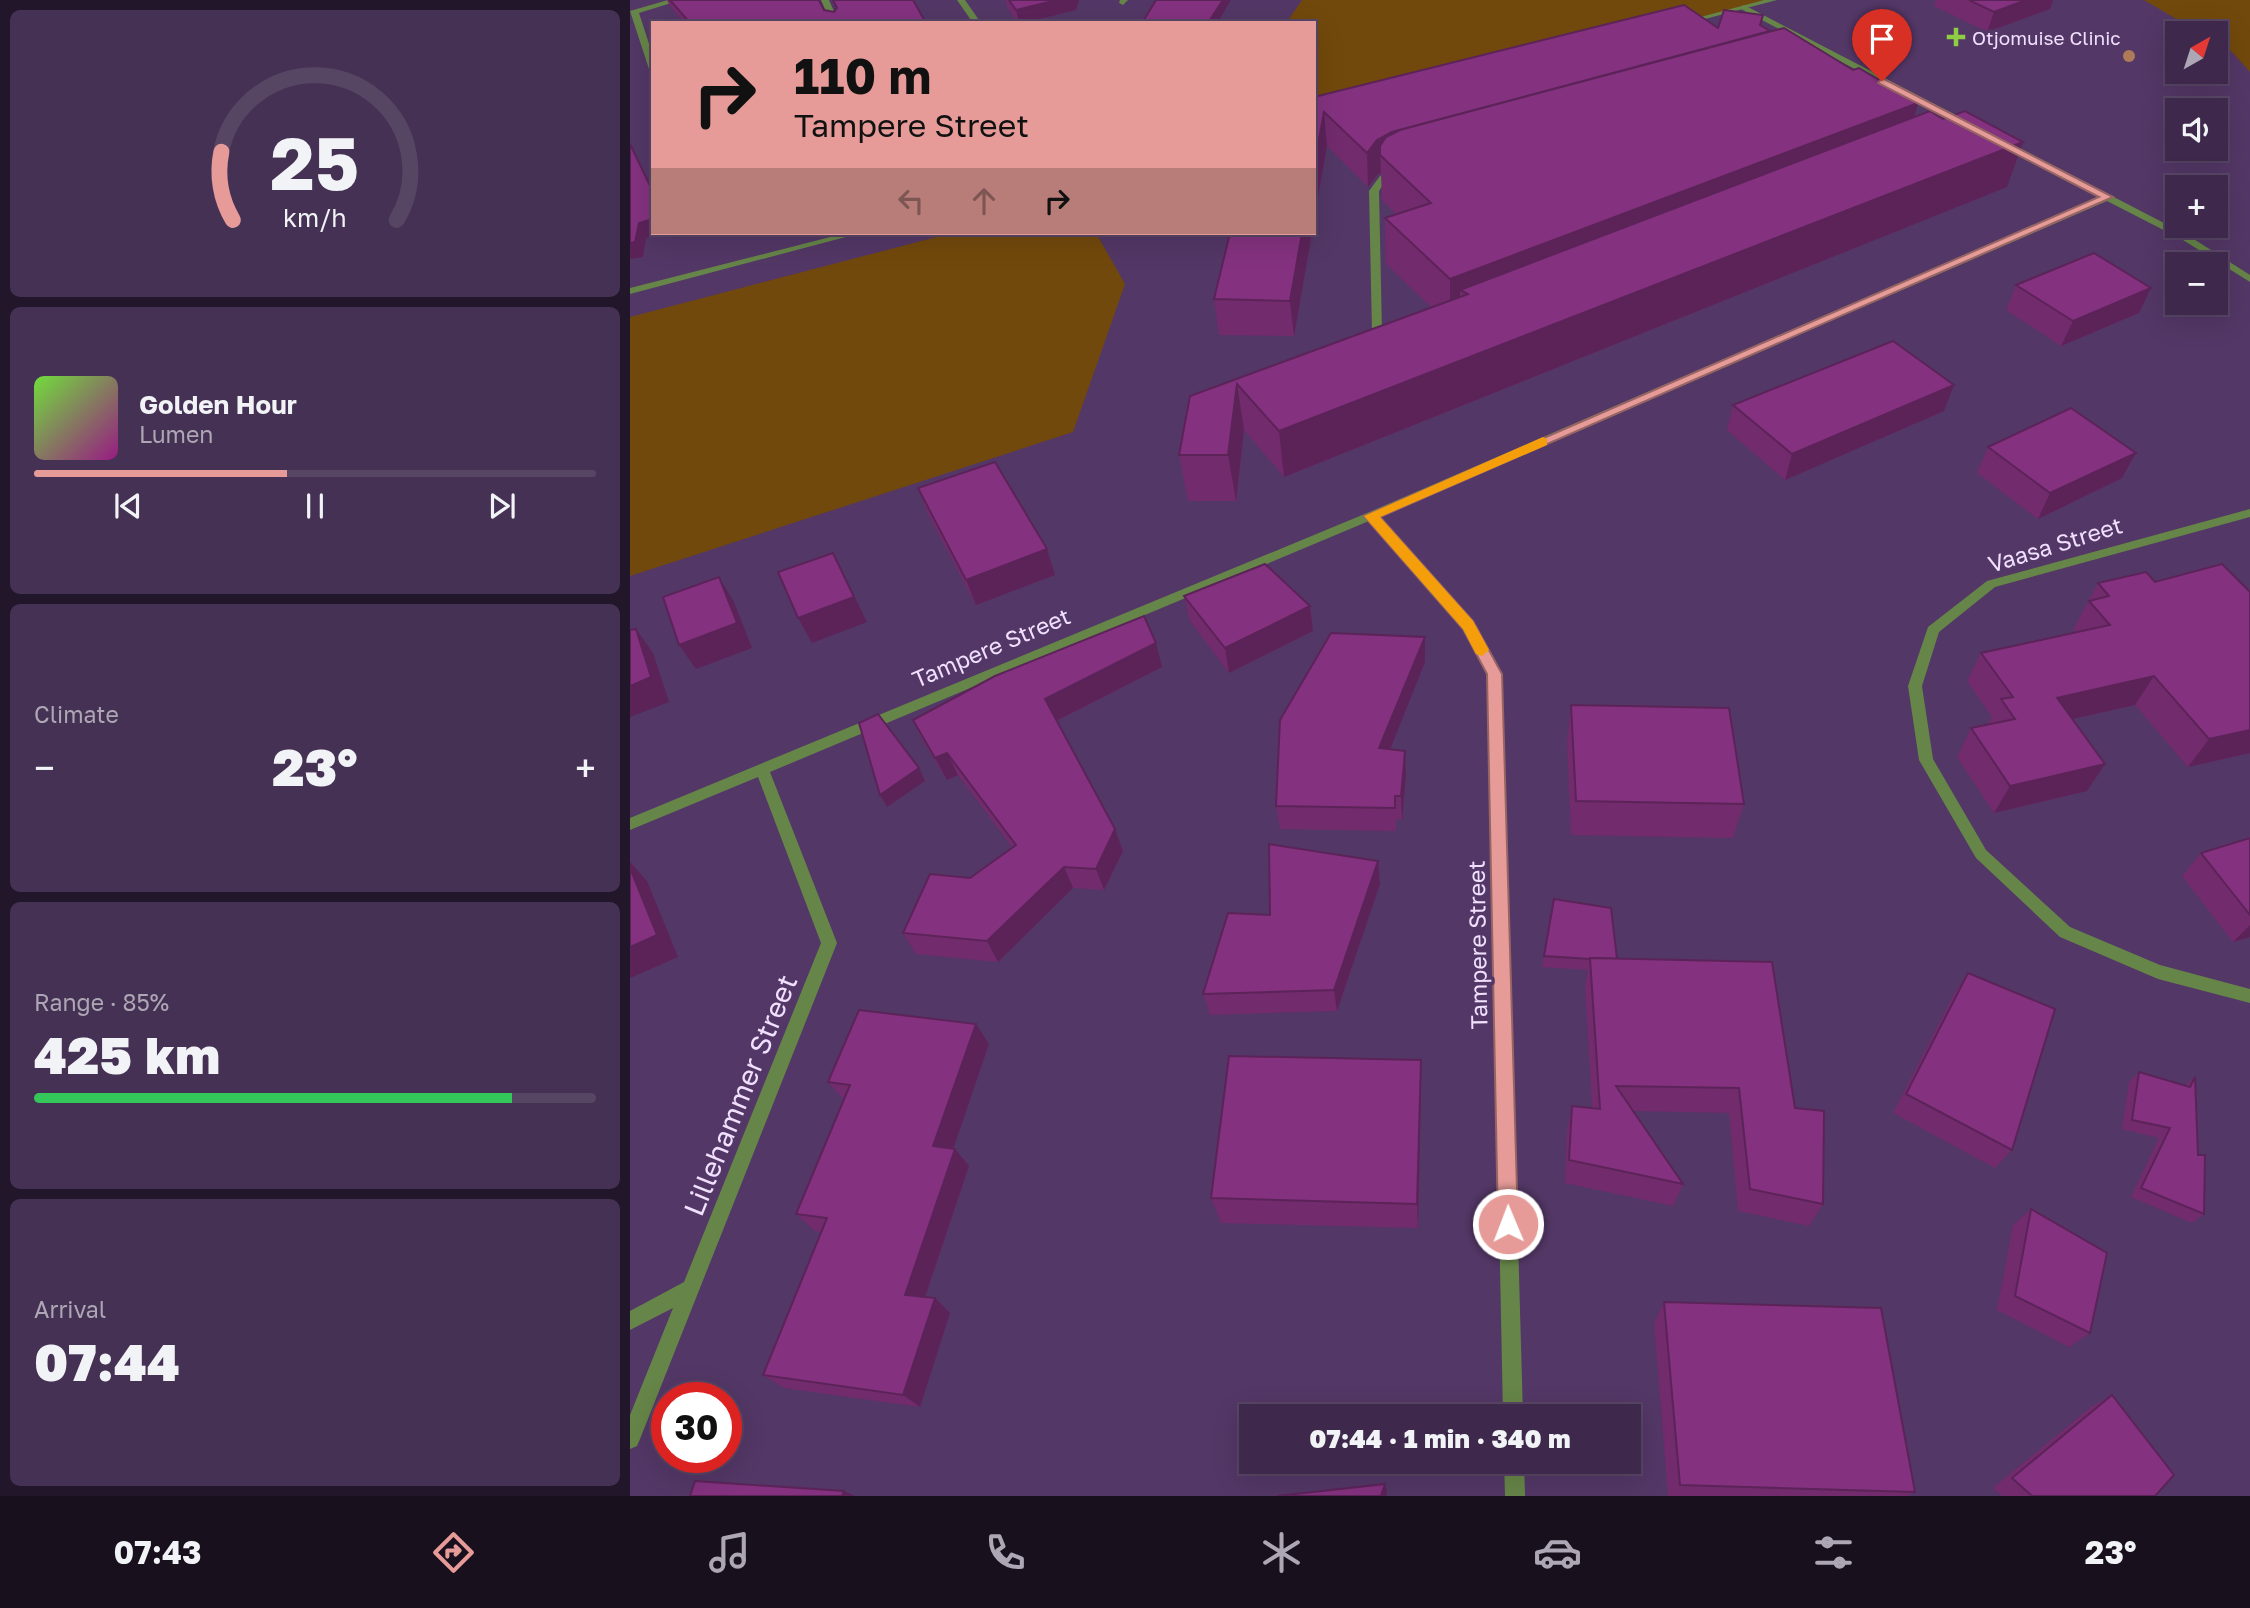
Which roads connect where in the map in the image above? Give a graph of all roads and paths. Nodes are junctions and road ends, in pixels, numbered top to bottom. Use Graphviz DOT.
graph roads {
  1 [pos="677,0"];
  2 [pos="825,0"];
  3 [pos="961,0"];
  4 [pos="1773,0"];
  5 [pos="1744,8"];
  6 [pos="632,12"];
  7 [pos="834,21"];
  8 [pos="975,21"];
  9 [pos="1677,24"];
  10 [pos="1827,52"];
  11 [pos="1814,56"];
  12 [pos="651,64"];
  13 [pos="1960,132"];
  14 [pos="1996,139"];
  15 [pos="1410,168"];
  16 [pos="2107,197"];
  17 [pos="848,235"];
  18 [pos="2250,279"];
  19 [pos="630,291"];
  20 [pos="1398,341"];
  21 [pos="2250,513"];
  22 [pos="1371,516"];
  23 [pos="762,769"];
  24 [pos="630,824"];
  25 [pos="2250,996"];
  26 [pos="691,1288"];
  27 [pos="630,1321"];
  28 [pos="1513,1404"];
  29 [pos="630,1439"];
  30 [pos="1514,1474"];
  31 [pos="1515,1496"];
  1 -- 6 [label="street"];
  2 -- 7 [label="street"];
  3 -- 8 [label="street"];
  4 -- 5 [label="street"];
  5 -- 9 [label="street"];
  5 -- 10 [label="street"];
  6 -- 12 [label="street"];
  10 -- 11 [label="street"];
  10 -- 13 [label="street"];
  14 -- 16 [label="street"];
  15 -- 20 [label="street"];
  16 -- 18 [label="street"];
  16 -- 22 [label="street, Tampere Street"];
  17 -- 19 [label="street"];
  21 -- 25 [label="street, Vaasa Street"];
  22 -- 23 [label="street, Tampere Street"];
  22 -- 28 [label="street, Tampere Street"];
  23 -- 24 [label="street, Tampere Street"];
  23 -- 26 [label="street, Lillehammer Street"];
  26 -- 27 [label="street"];
  26 -- 29 [label="street, Lillehammer Street"];
  30 -- 31 [label="street"];
}
